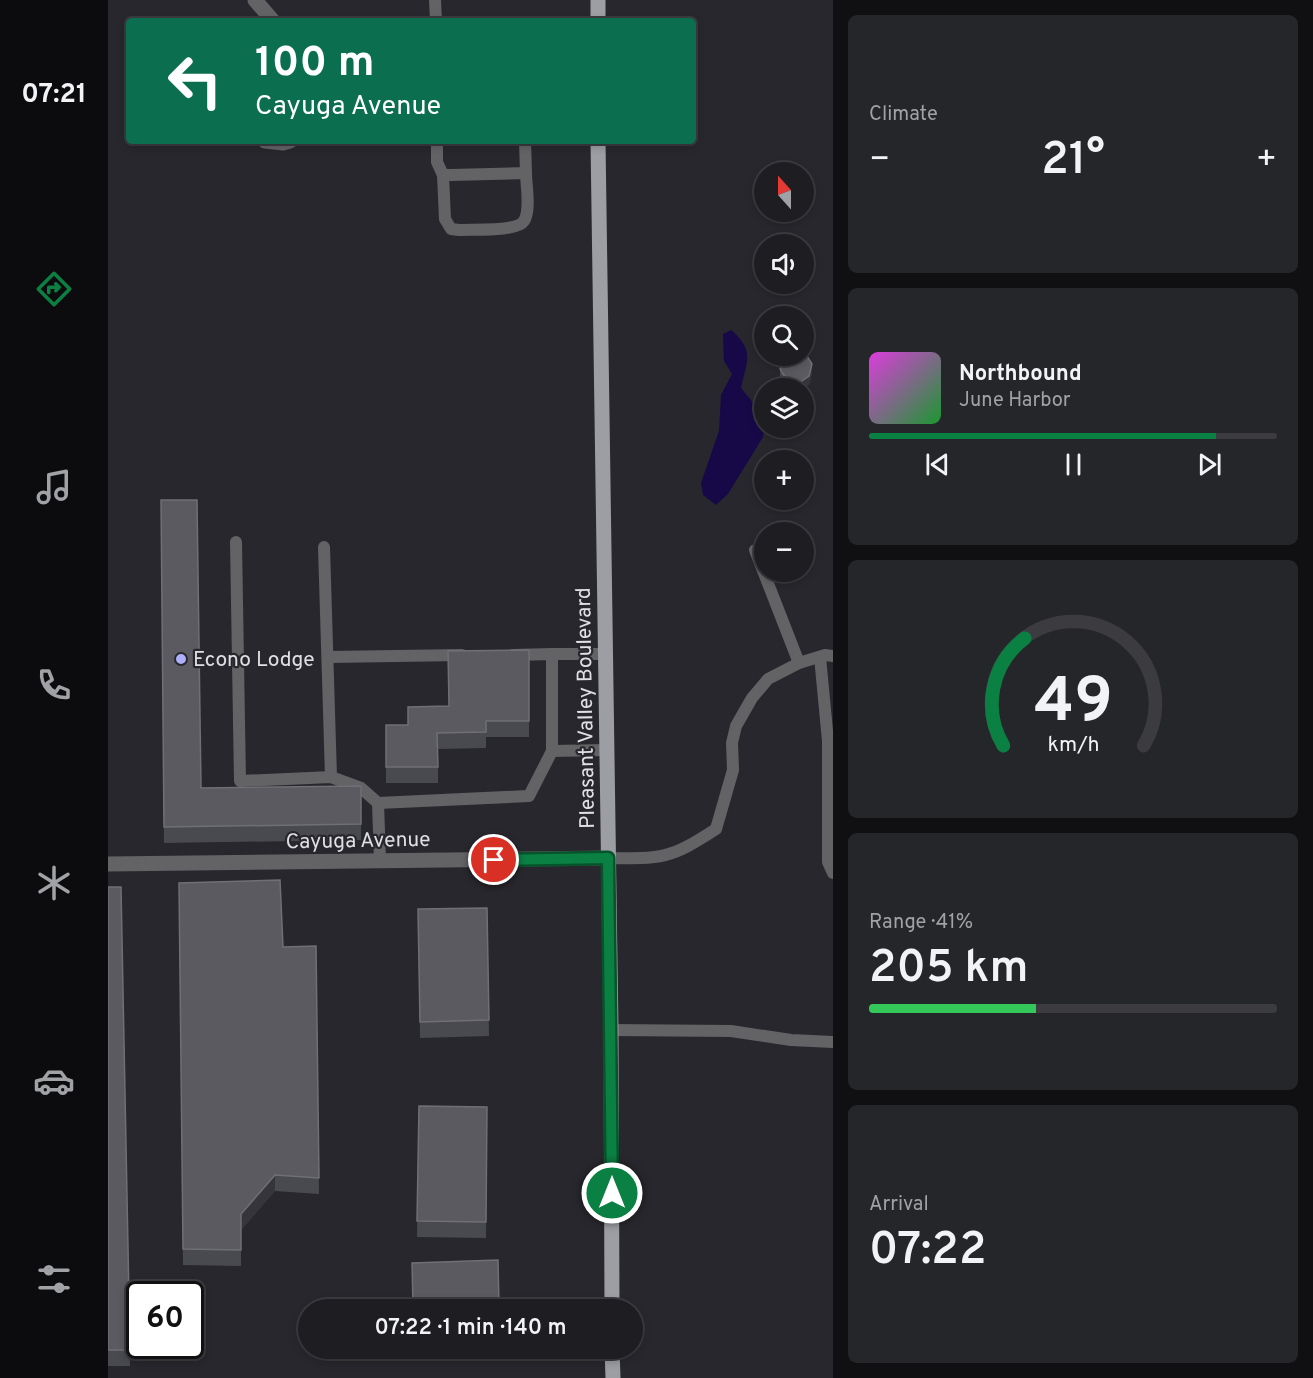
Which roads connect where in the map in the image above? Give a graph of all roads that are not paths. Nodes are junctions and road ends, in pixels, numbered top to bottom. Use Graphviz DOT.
graph roads {
  1 [pos="255,0"];
  2 [pos="435,0"];
  3 [pos="598,0"];
  4 [pos="270,18"];
  5 [pos="436,18"];
  6 [pos="598,18"];
  7 [pos="437,144"];
  8 [pos="525,144"];
  9 [pos="598,144"];
  10 [pos="526,173"];
  11 [pos="443,175"];
  12 [pos="236,542"];
  13 [pos="324,547"];
  14 [pos="767,582"];
  15 [pos="552,654"];
  16 [pos="606,654"];
  17 [pos="470,655"];
  18 [pos="505,655"];
  19 [pos="329,657"];
  20 [pos="826,657"];
  21 [pos="799,663"];
  22 [pos="830,744"];
  23 [pos="606,750"];
  24 [pos="552,751"];
  25 [pos="331,777"];
  26 [pos="378,803"];
  27 [pos="608,858"];
  28 [pos="380,861"];
  29 [pos="108,864"];
  30 [pos="833,873"];
  31 [pos="611,1030"];
  32 [pos="833,1042"];
  33 [pos="612,1299"];
  34 [pos="612,1359"];
  35 [pos="613,1378"];
  1 -- 4 [label="street"];
  2 -- 5 [label="lane"];
  3 -- 6 [label="main road"];
  7 -- 11 [label="lane"];
  8 -- 10 [label="lane"];
  9 -- 16 [label="main road, Pleasant Valley Boulevard"];
  10 -- 11 [label="lane"];
  10 -- 11 [label="lane"];
  12 -- 25 [label="lane"];
  13 -- 19 [label="lane"];
  14 -- 21 [label="lane"];
  15 -- 16 [label="lane"];
  15 -- 18 [label="lane"];
  15 -- 24 [label="lane"];
  16 -- 23 [label="main road, Pleasant Valley Boulevard"];
  17 -- 19 [label="lane"];
  19 -- 25 [label="lane"];
  20 -- 21 [label="lane"];
  20 -- 22 [label="lane"];
  21 -- 27 [label="lane"];
  22 -- 30 [label="lane"];
  23 -- 24 [label="lane"];
  23 -- 27 [label="main road, Pleasant Valley Boulevard"];
  24 -- 26 [label="lane"];
  25 -- 26 [label="lane"];
  26 -- 28 [label="lane"];
  27 -- 28 [label="street, Cayuga Avenue"];
  27 -- 31 [label="main road, Pleasant Valley Boulevard"];
  28 -- 29 [label="street, Cayuga Avenue"];
  31 -- 32 [label="lane"];
  31 -- 33 [label="main road, Pleasant Valley Boulevard"];
  34 -- 35 [label="main road"];
}
